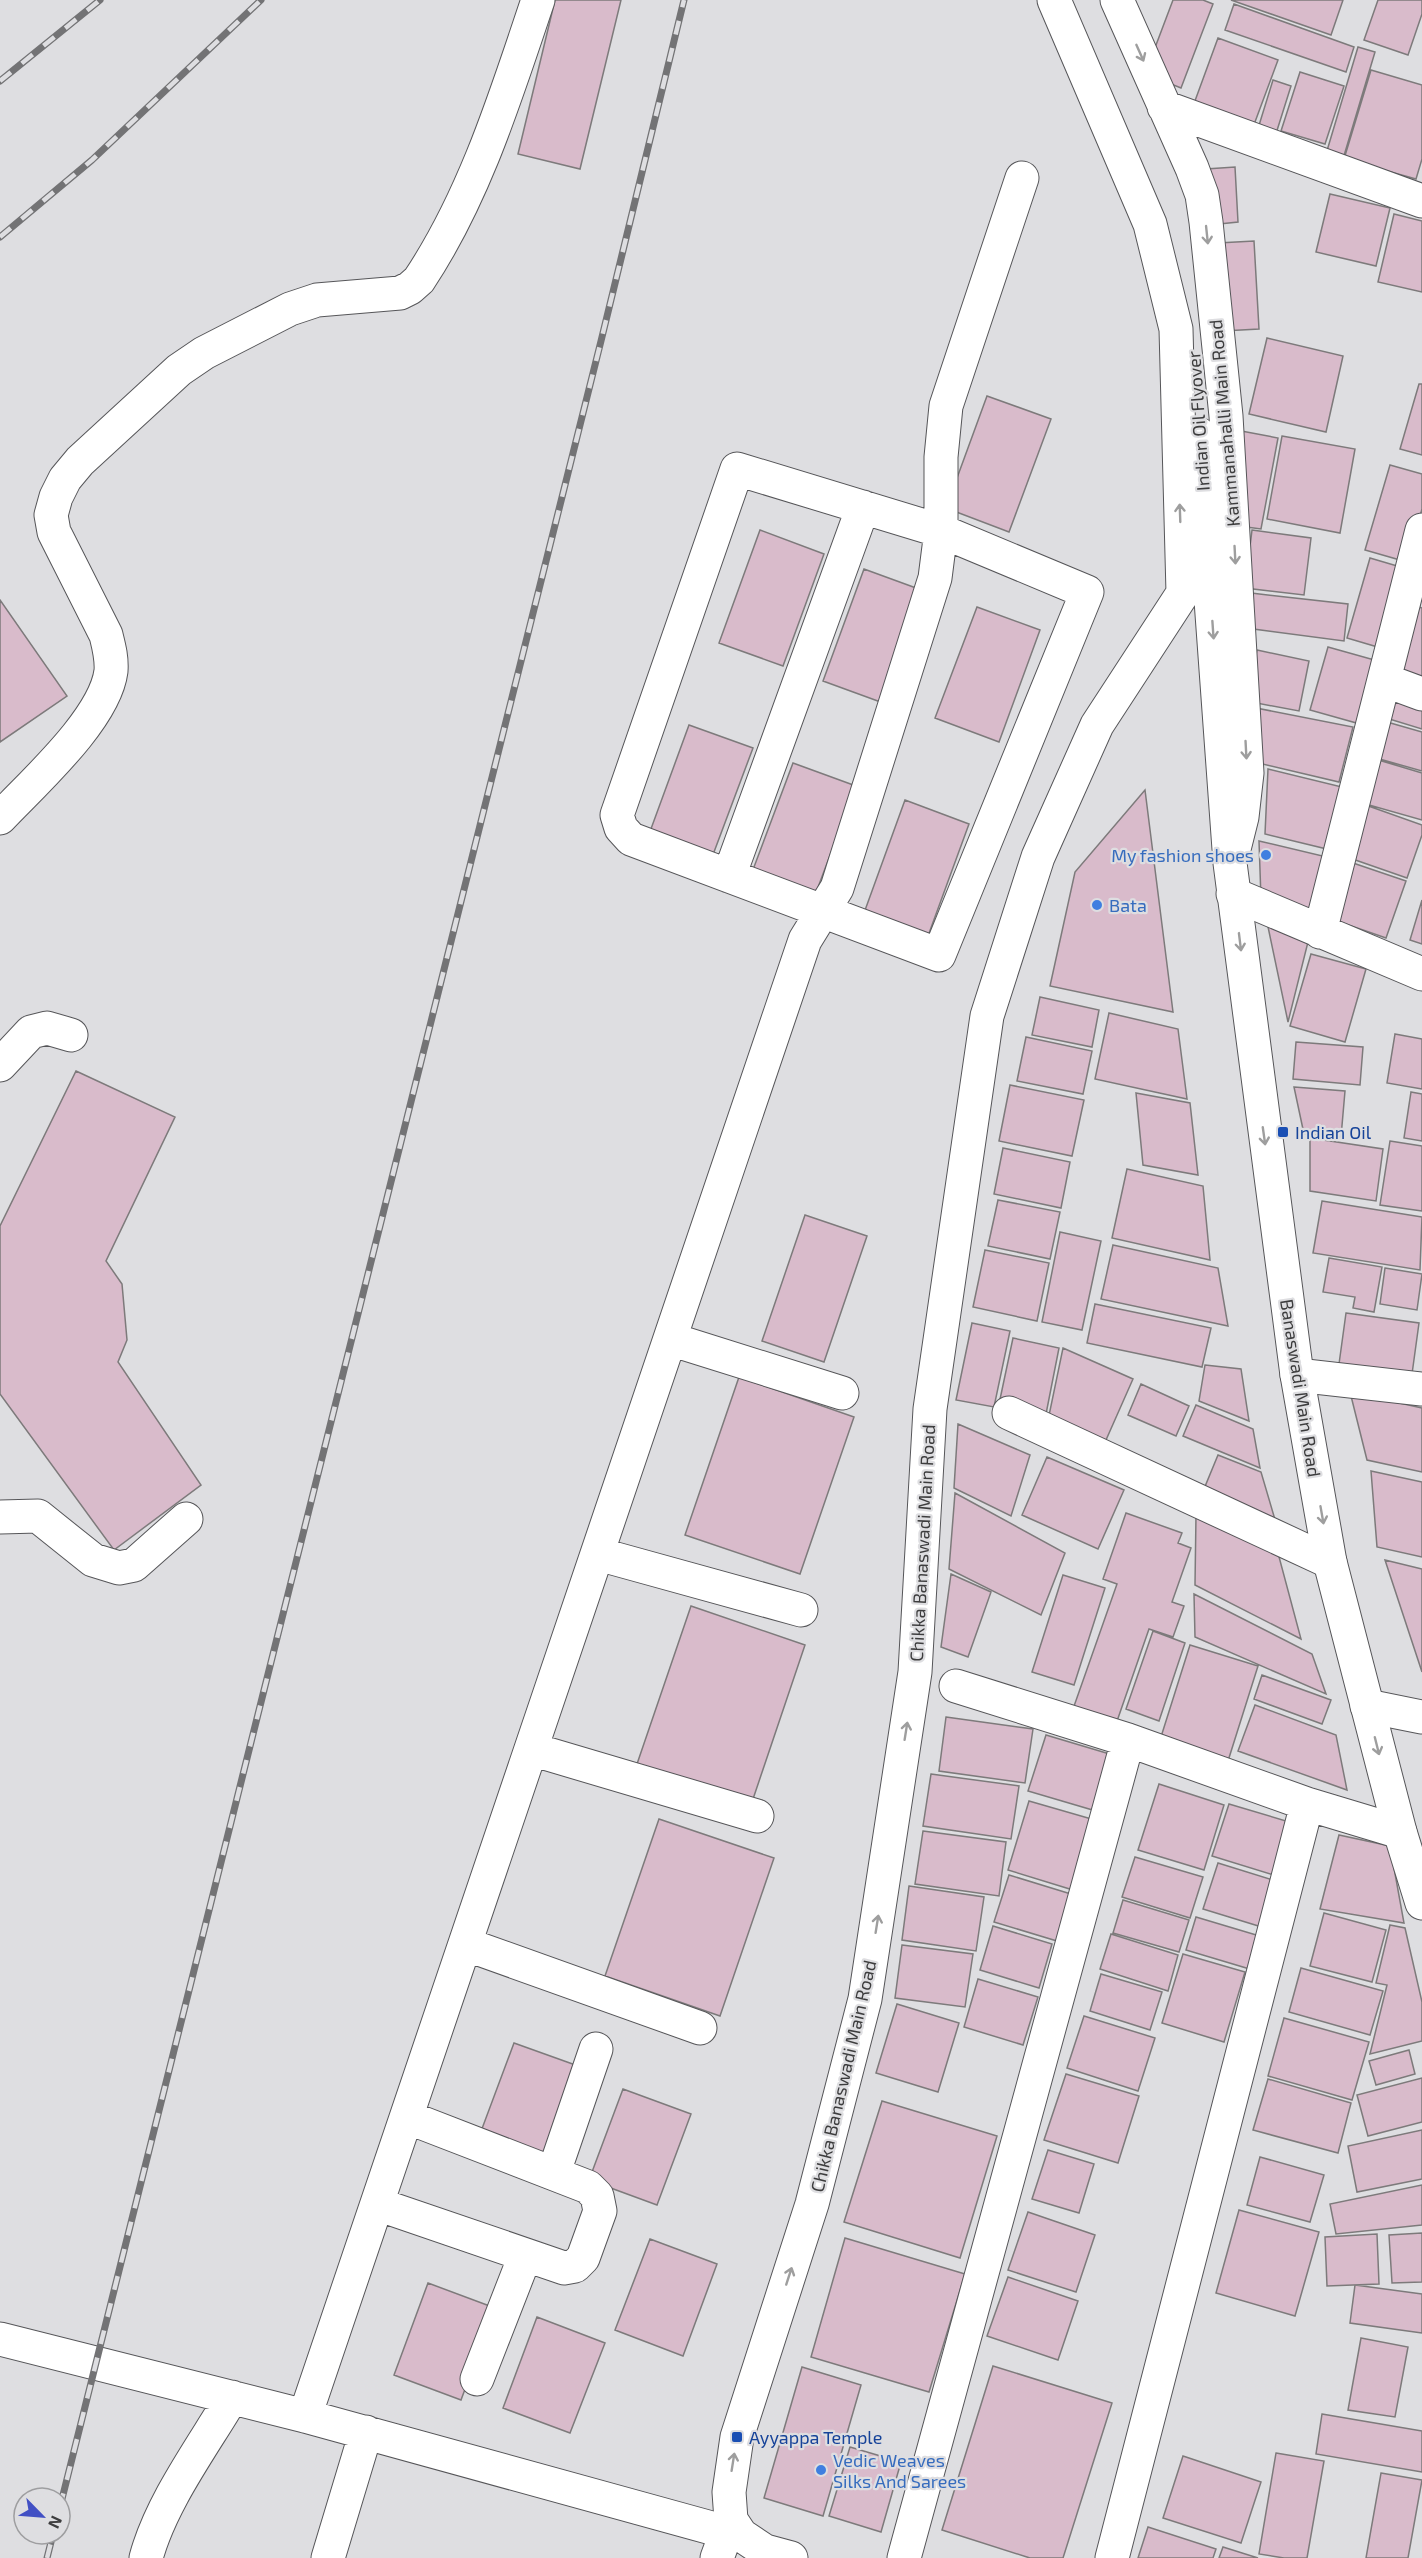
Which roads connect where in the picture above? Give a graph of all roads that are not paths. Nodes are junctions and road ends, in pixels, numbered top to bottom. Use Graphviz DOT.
graph roads {
  1 [pos="538,0"];
  2 [pos="1054,0"];
  3 [pos="1074,0"];
  4 [pos="1117,0"];
  5 [pos="1164,107"];
  6 [pos="1022,178"];
  7 [pos="1422,201"];
  8 [pos="1158,221"];
  9 [pos="863,507"];
  10 [pos="1422,530"];
  11 [pos="941,531"];
  12 [pos="1183,593"];
  13 [pos="1384,680"];
  14 [pos="1422,694"];
  15 [pos="0,818"];
  16 [pos="729,876"];
  17 [pos="1232,878"];
  18 [pos="823,911"];
  19 [pos="1320,932"];
  20 [pos="1422,974"];
  21 [pos="71,1035"];
  22 [pos="0,1065"];
  23 [pos="670,1340"];
  24 [pos="1297,1375"];
  25 [pos="1422,1389"];
  26 [pos="842,1393"];
  27 [pos="1009,1413"];
  28 [pos="0,1516"];
  29 [pos="186,1519"];
  30 [pos="598,1554"];
  31 [pos="1330,1562"];
  32 [pos="801,1610"];
  33 [pos="956,1686"];
  34 [pos="1367,1706"];
  35 [pos="1422,1717"];
  36 [pos="1128,1740"];
  37 [pos="531,1749"];
  38 [pos="1307,1804"];
  39 [pos="757,1816"];
  40 [pos="1400,1832"];
  41 [pos="1422,1903"];
  42 [pos="465,1944"];
  43 [pos="700,2028"];
  44 [pos="596,2049"];
  45 [pos="406,2116"];
  46 [pos="554,2172"];
  47 [pos="377,2204"];
  48 [pos="525,2256"];
  49 [pos="0,2340"];
  50 [pos="477,2379"];
  51 [pos="232,2397"];
  52 [pos="305,2416"];
  53 [pos="366,2432"];
  54 [pos="725,2537"];
  55 [pos="146,2558"];
  56 [pos="328,2558"];
  57 [pos="791,2558"];
  58 [pos="904,2558"];
  59 [pos="1112,2558"];
  1 -- 15 [label="main road"];
  2 -- 8 [label="main road, Indian Oil Flyover"];
  3 -- 8 [label="main road, Indian Oil Flyover"];
  4 -- 5 [label="main road, Kammanahalli Main Road, one-way"];
  5 -- 7 [label="main road"];
  5 -- 17 [label="main road, Kammanahalli Main Road, one-way"];
  6 -- 11 [label="main road"];
  12 -- 8 [label="main road, Indian Oil Flyover, one-way"];
  8 -- 17 [label="main road, Indian Oil Flyover, one-way"];
  9 -- 11 [label="main road"];
  9 -- 16 [label="main road"];
  9 -- 16 [label="main road"];
  10 -- 13 [label="main road"];
  11 -- 18 [label="main road"];
  11 -- 18 [label="main road"];
  54 -- 12 [label="main road, Chikka Banaswadi Main Road, one-way"];
  13 -- 14 [label="main road"];
  13 -- 19 [label="main road"];
  16 -- 18 [label="main road"];
  17 -- 19 [label="main road"];
  17 -- 24 [label="main road, Banaswadi Main Road, one-way"];
  18 -- 23 [label="main road"];
  19 -- 20 [label="main road"];
  21 -- 22 [label="main road"];
  23 -- 26 [label="main road"];
  23 -- 30 [label="main road"];
  24 -- 25 [label="main road"];
  24 -- 31 [label="main road, Banaswadi Main Road, one-way"];
  27 -- 31 [label="main road"];
  28 -- 29 [label="main road"];
  30 -- 32 [label="main road"];
  30 -- 37 [label="main road"];
  31 -- 34 [label="main road, Banaswadi Main Road"];
  33 -- 36 [label="main road"];
  34 -- 35 [label="main road"];
  34 -- 40 [label="main road, Banaswadi Main Road, one-way"];
  36 -- 38 [label="main road"];
  36 -- 58 [label="main road"];
  37 -- 39 [label="main road"];
  37 -- 42 [label="main road"];
  38 -- 40 [label="main road"];
  38 -- 59 [label="main road"];
  40 -- 41 [label="main road, Banaswadi Main Road"];
  42 -- 43 [label="main road"];
  42 -- 45 [label="main road"];
  44 -- 46 [label="main road"];
  45 -- 46 [label="main road"];
  45 -- 47 [label="main road"];
  46 -- 48 [label="main road"];
  47 -- 48 [label="main road"];
  47 -- 52 [label="main road"];
  48 -- 50 [label="main road"];
  49 -- 51 [label="main road"];
  51 -- 52 [label="main road"];
  51 -- 55 [label="main road"];
  52 -- 53 [label="main road"];
  53 -- 54 [label="main road"];
  53 -- 56 [label="main road"];
  54 -- 57 [label="main road"];
}
